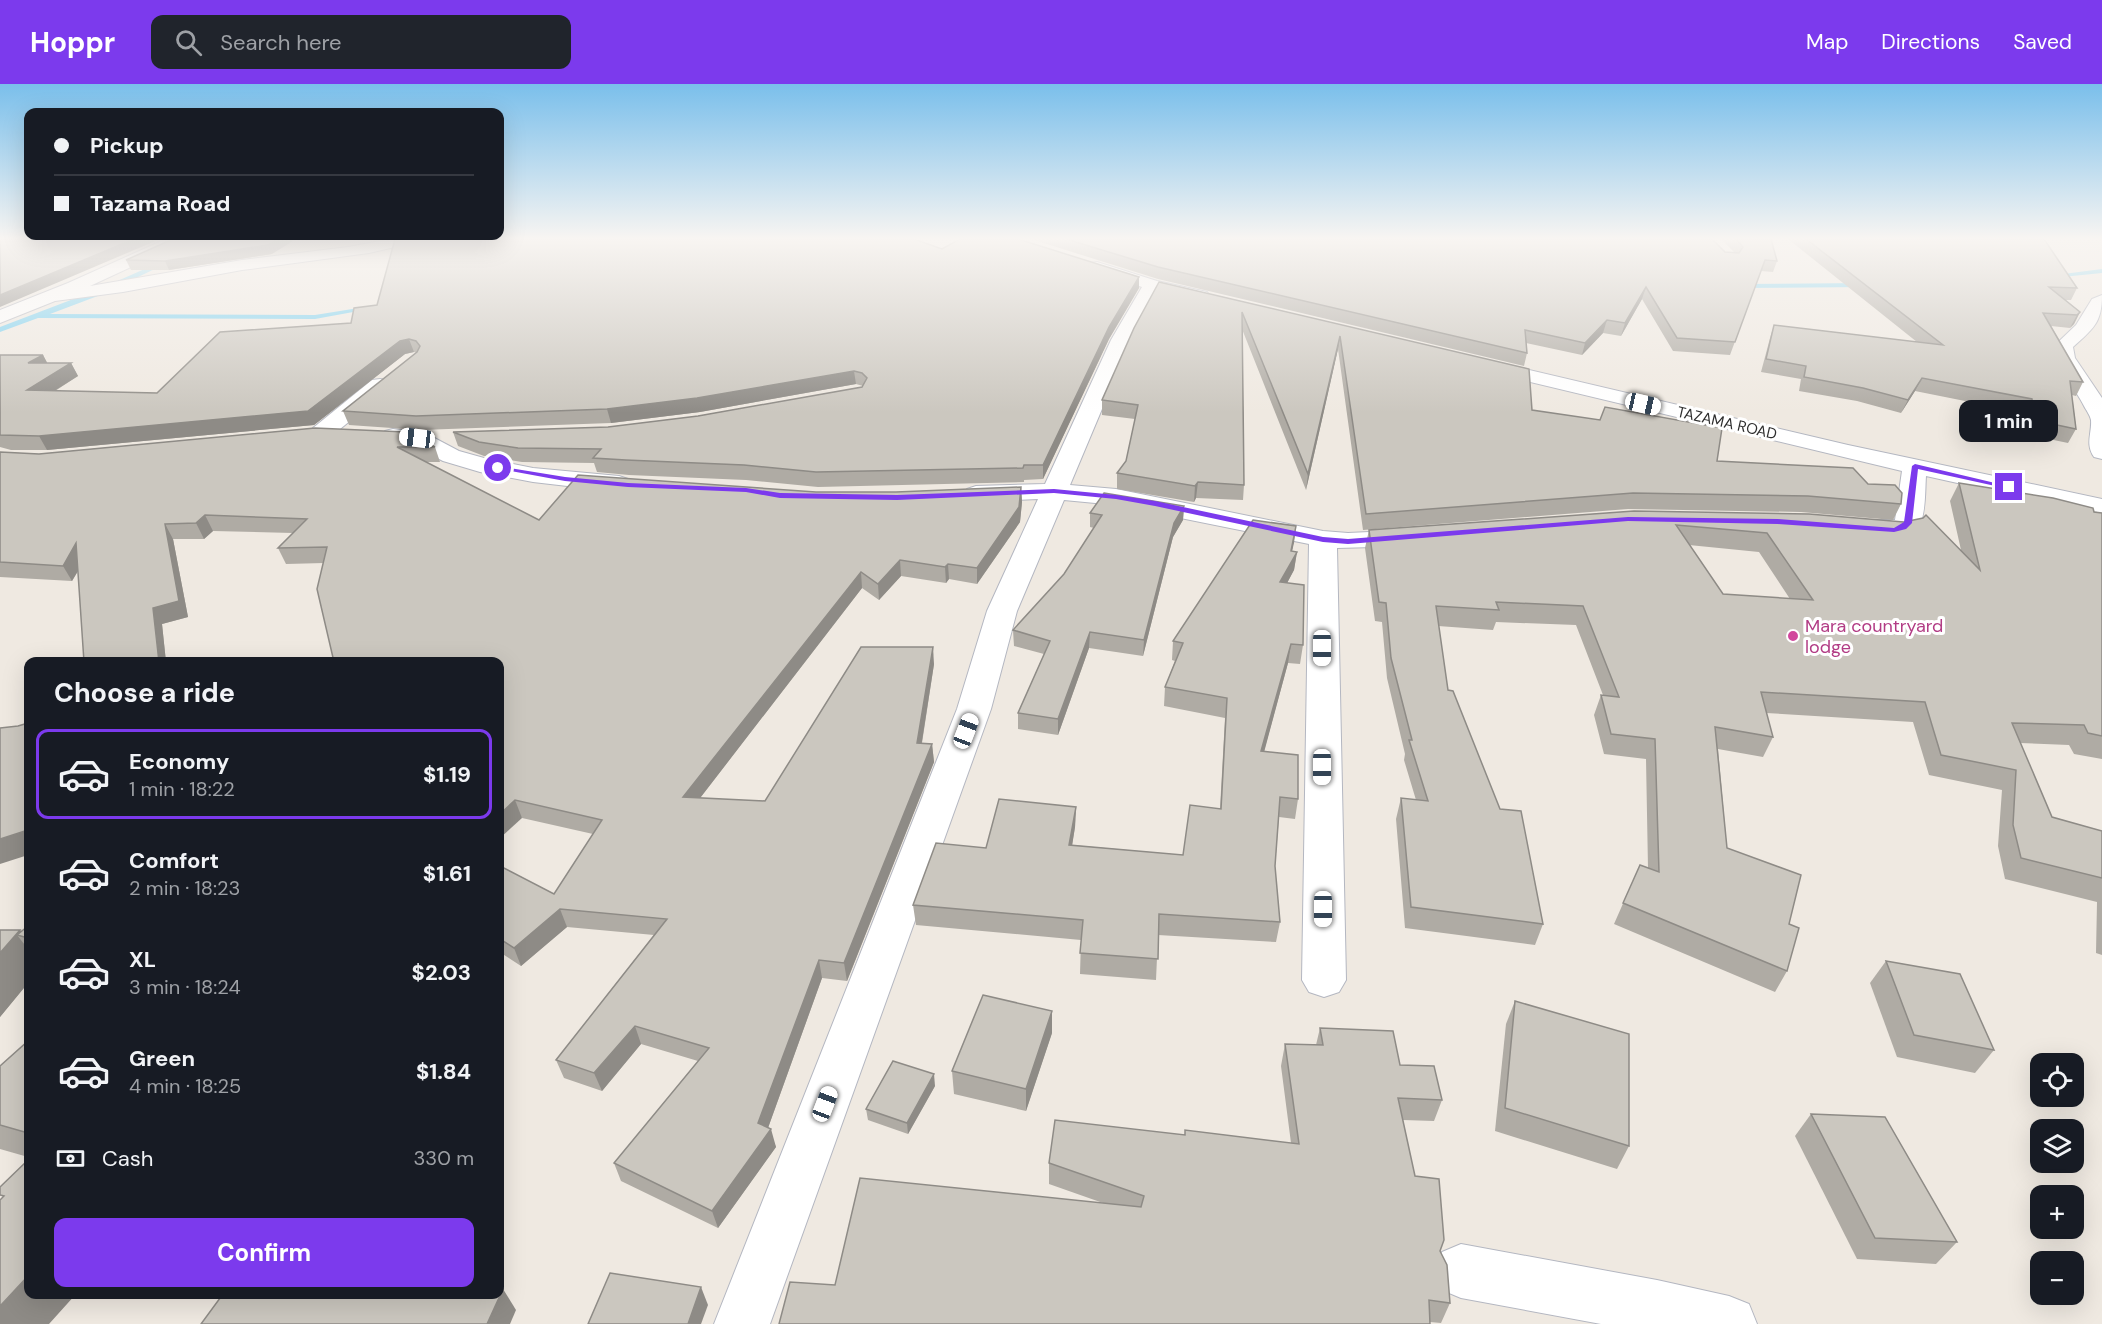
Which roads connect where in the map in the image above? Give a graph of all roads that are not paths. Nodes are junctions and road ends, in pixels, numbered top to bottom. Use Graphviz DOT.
graph roads {
  1 [pos="50,297"];
  2 [pos="1145,297"];
  3 [pos="1204,297"];
  4 [pos="2102,300"];
  5 [pos="1226,302"];
  6 [pos="0,317"];
  7 [pos="1470,362"];
  8 [pos="396,374"];
  9 [pos="2102,419"];
  10 [pos="463,437"];
  11 [pos="417,438"];
  12 [pos="2102,452"];
  13 [pos="1915,466"];
  14 [pos="640,485"];
  15 [pos="1054,491"];
  16 [pos="952,495"];
  17 [pos="2102,507"];
  18 [pos="1848,526"];
  19 [pos="1432,536"];
  20 [pos="1323,539"];
  21 [pos="1324,980"];
  22 [pos="1461,1271"];
  23 [pos="742,1324"];
  24 [pos="1729,1324"];
  1 -- 6 [label="street"];
  2 -- 15 [label="street"];
  3 -- 5 [label="street"];
  4 -- 9 [label="street"];
  7 -- 13 [label="street, TAZAMA ROAD"];
  8 -- 11 [label="street"];
  9 -- 12 [label="street"];
  10 -- 11 [label="street"];
  11 -- 14 [label="street"];
  13 -- 17 [label="street, TAZAMA ROAD"];
  13 -- 18 [label="street"];
  15 -- 16 [label="street"];
  15 -- 20 [label="street"];
  15 -- 23 [label="street"];
  19 -- 20 [label="street"];
  20 -- 21 [label="street"];
  22 -- 24 [label="street"];
}
